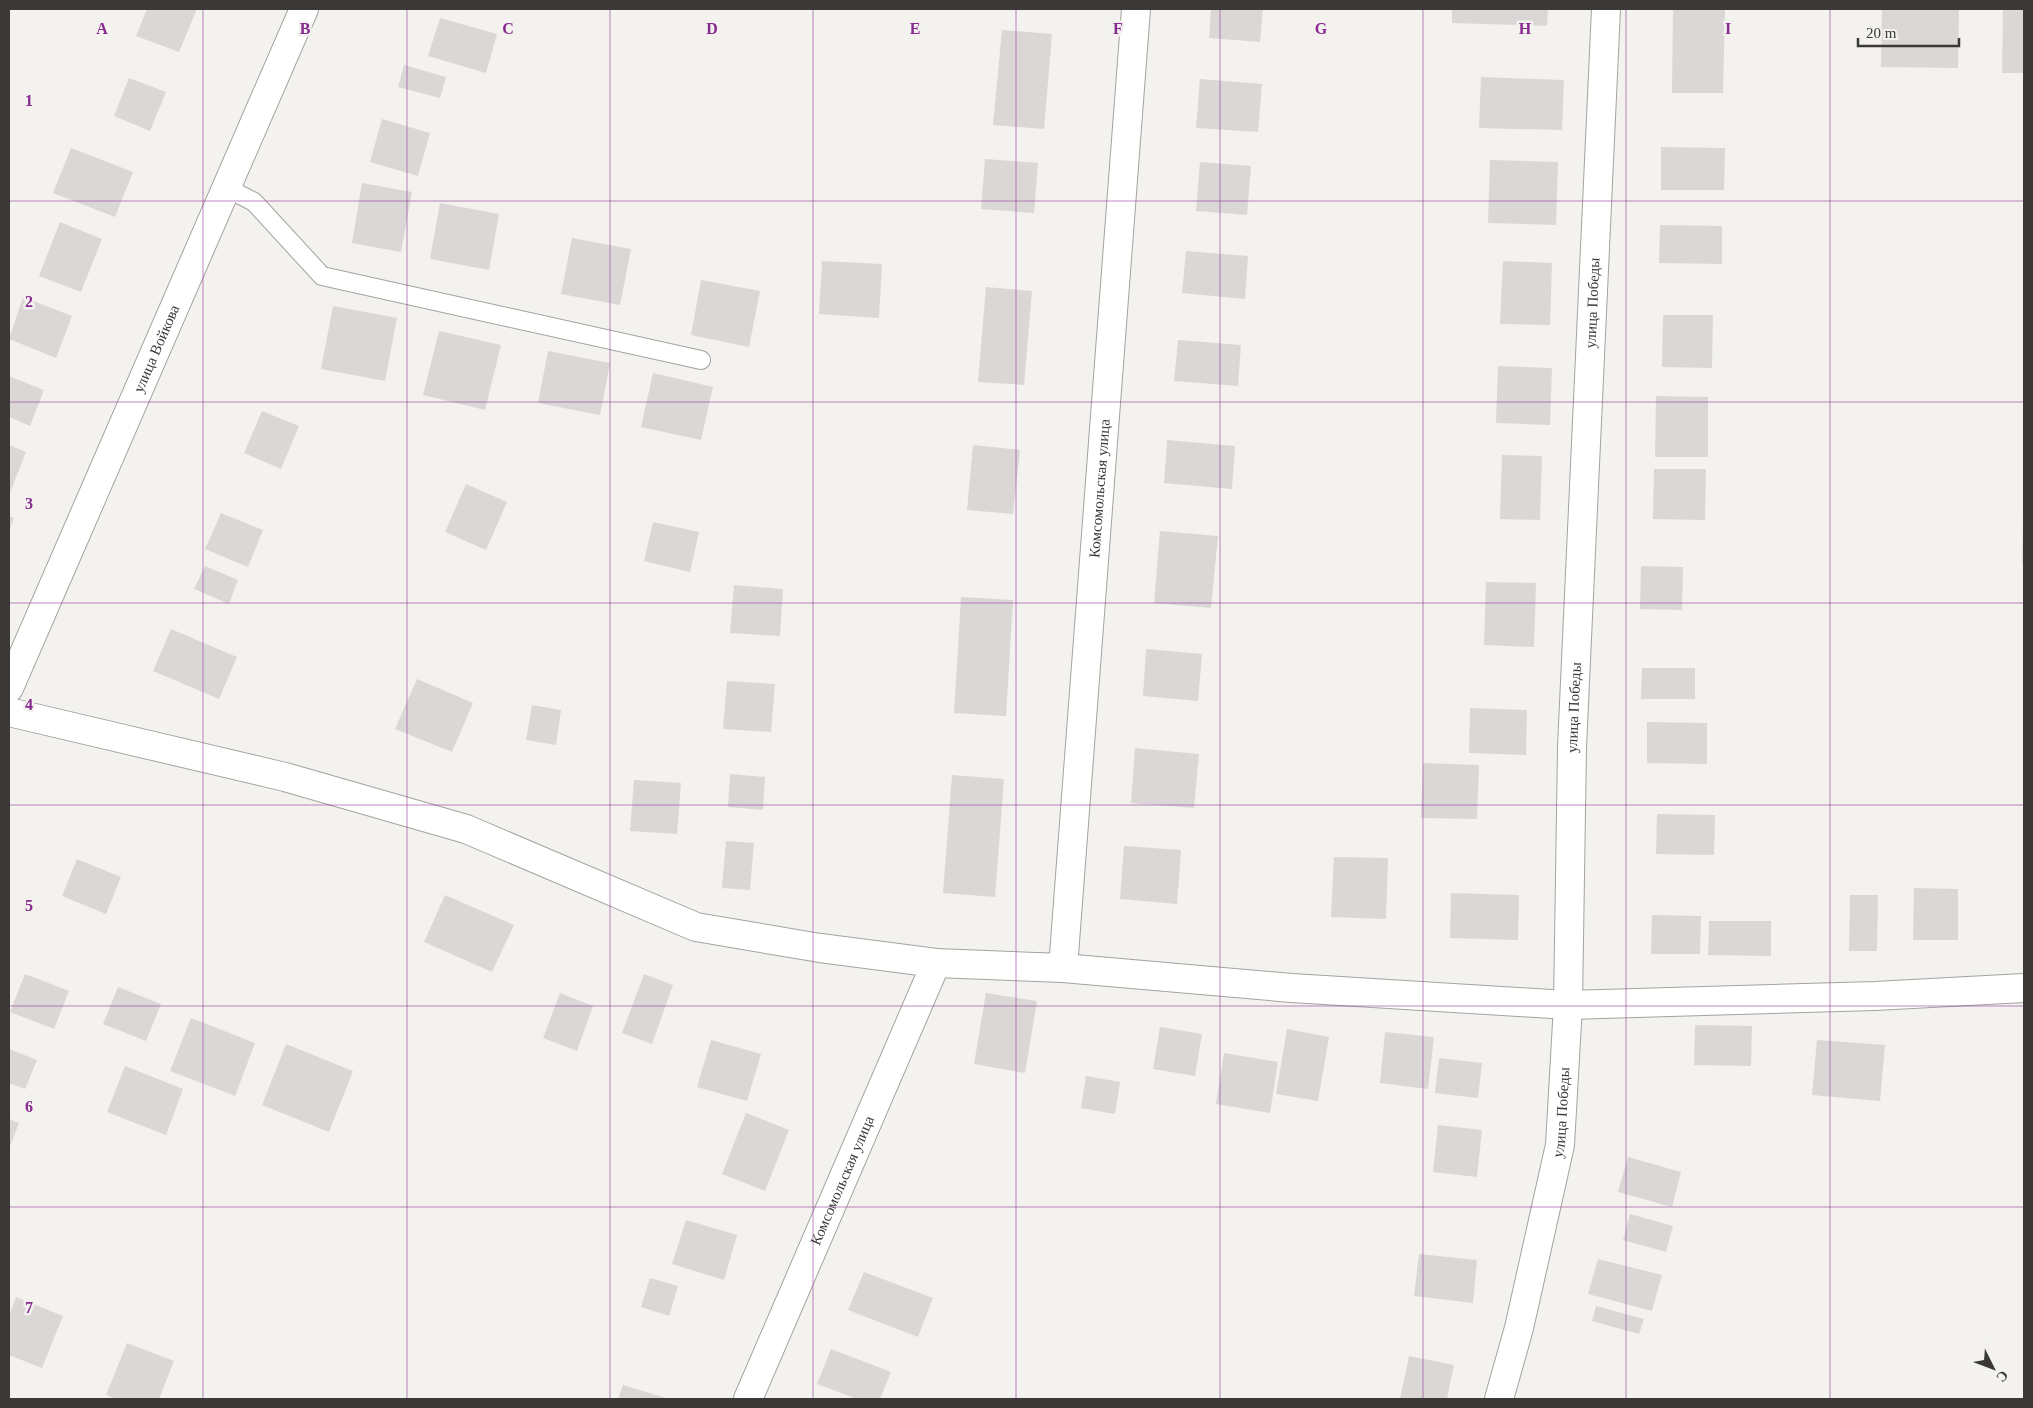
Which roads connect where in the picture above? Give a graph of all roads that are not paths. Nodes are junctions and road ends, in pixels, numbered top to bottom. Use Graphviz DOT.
graph roads {
  1 [pos="304,9"];
  2 [pos="1136,9"];
  3 [pos="1606,9"];
  4 [pos="227,188"];
  5 [pos="702,360"];
  6 [pos="9,688"];
  7 [pos="9,712"];
  8 [pos="936,963"];
  9 [pos="1062,968"];
  10 [pos="2024,988"];
  11 [pos="1568,1005"];
  12 [pos="748,1399"];
  13 [pos="1499,1399"];
  1 -- 4 [label="street, улица Войкова"];
  2 -- 9 [label="street, Комсомольская улица"];
  3 -- 11 [label="street, улица Победы"];
  4 -- 5 [label="lane"];
  4 -- 6 [label="street, улица Войкова"];
  7 -- 8 [label="street"];
  8 -- 9 [label="street"];
  8 -- 12 [label="street, Комсомольская улица"];
  9 -- 11 [label="street"];
  10 -- 11 [label="street"];
  11 -- 13 [label="street, улица Победы"];
}
